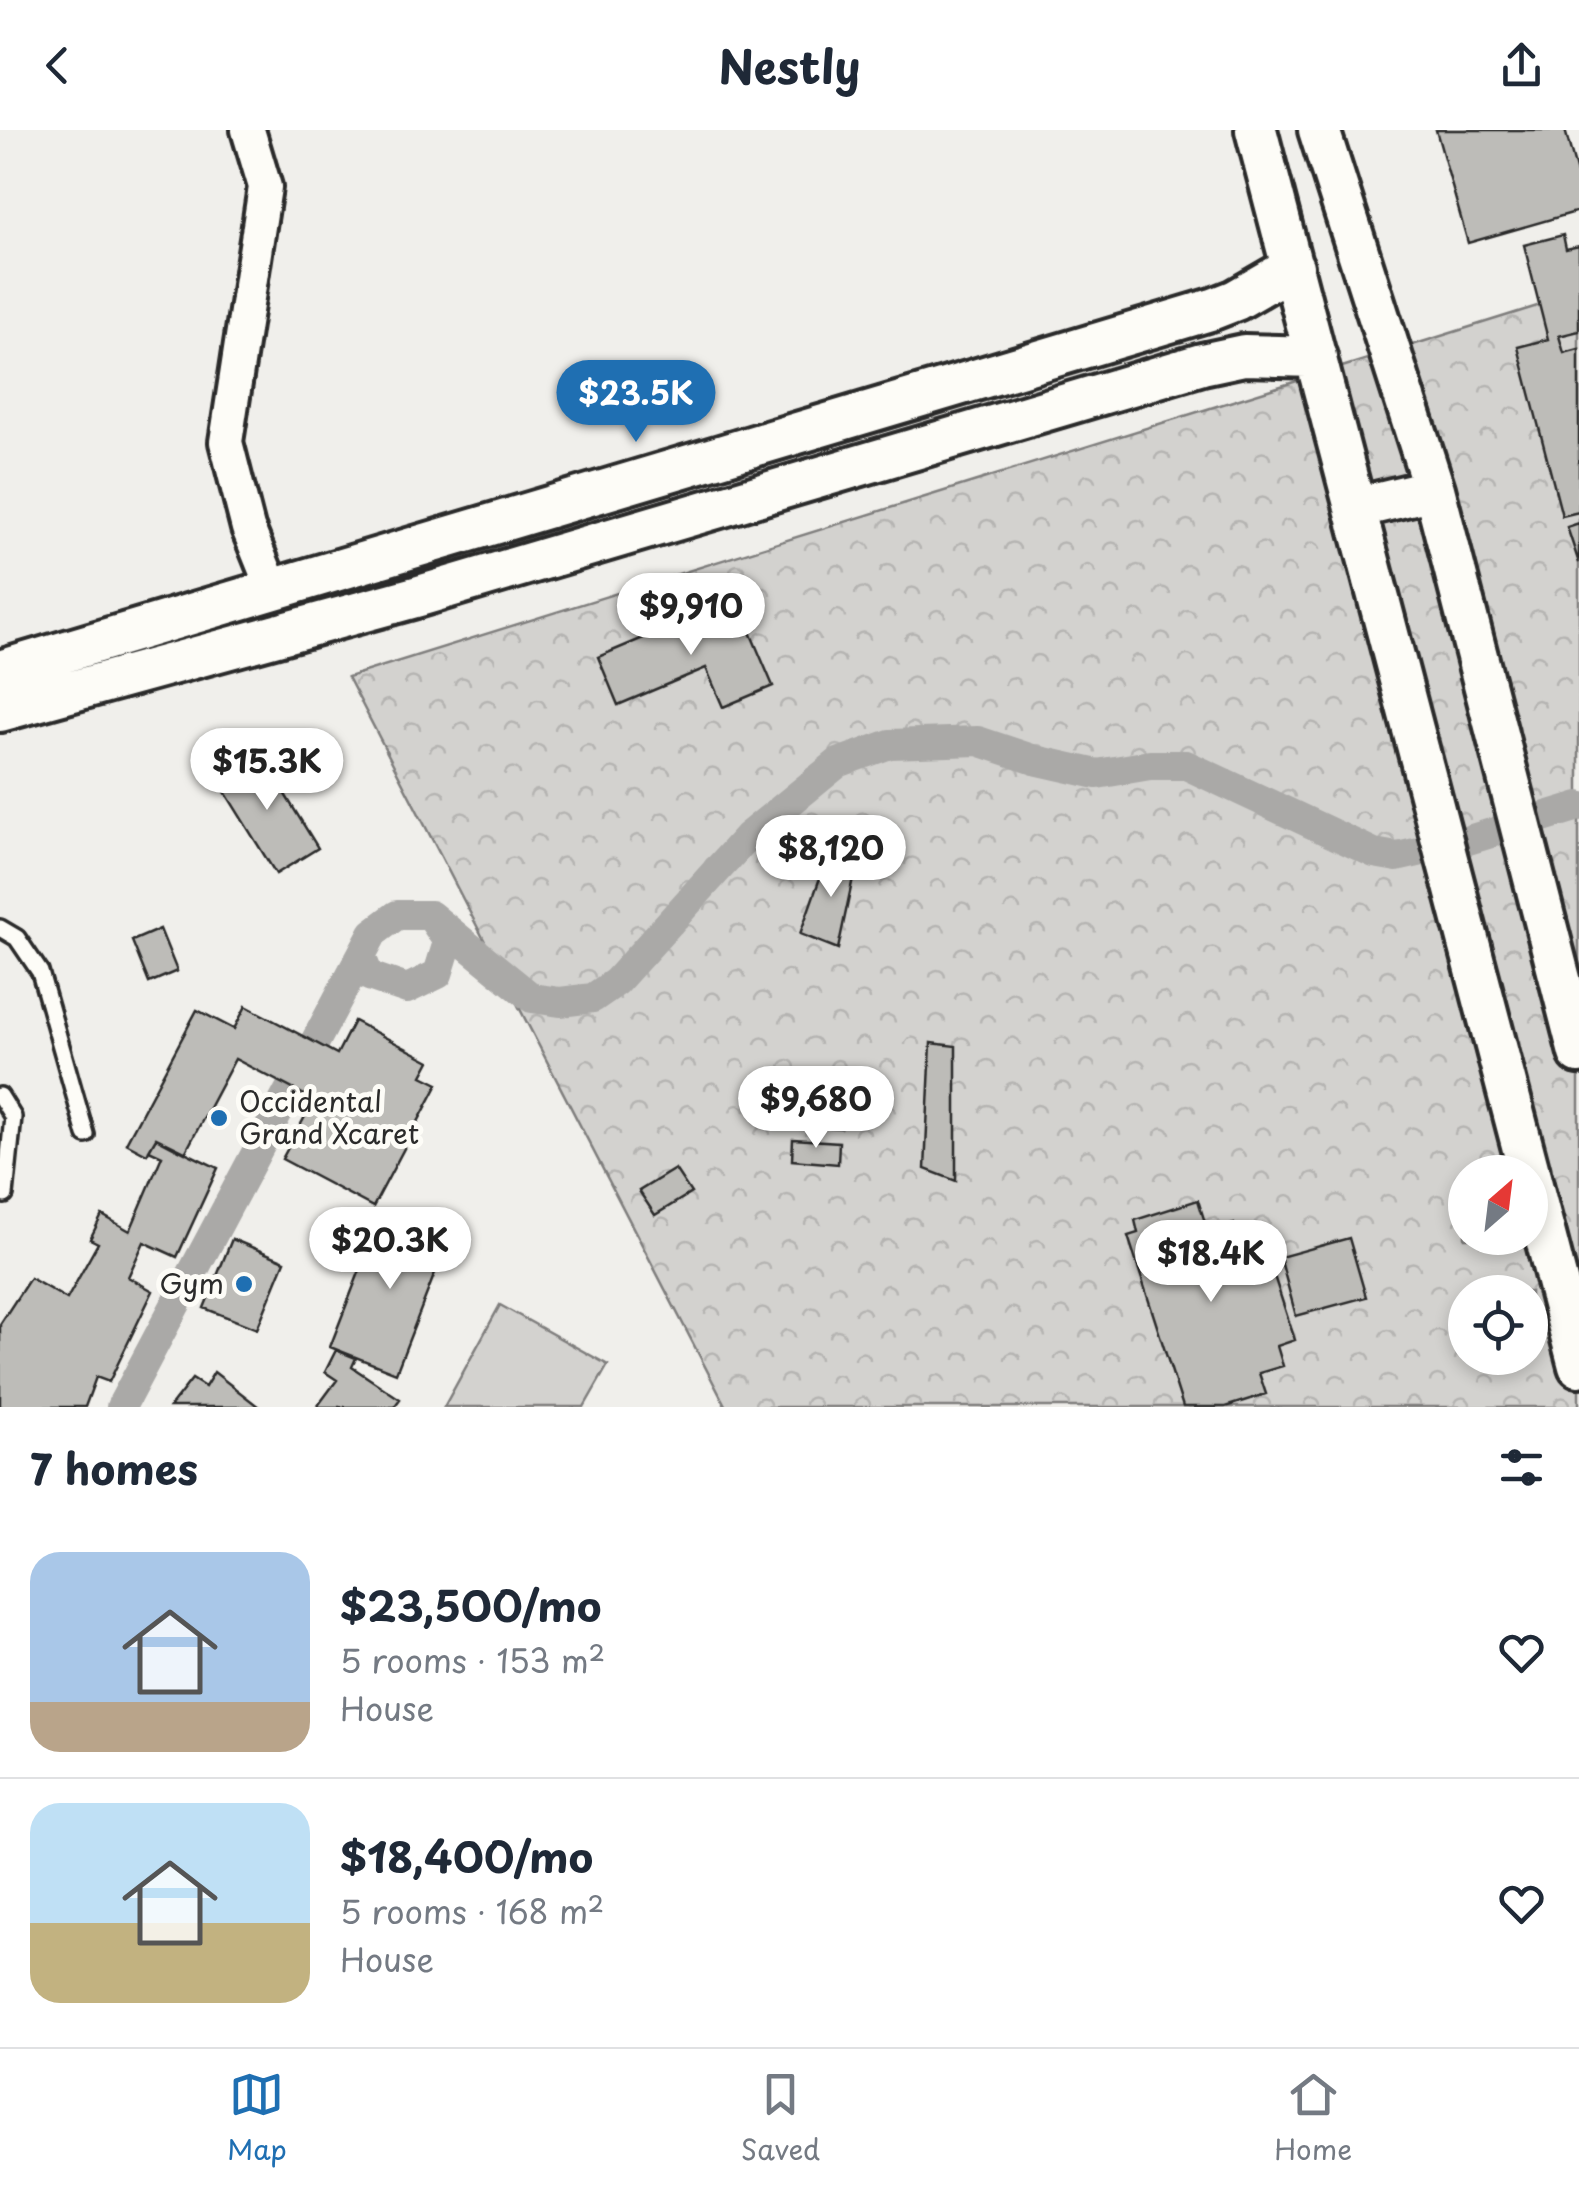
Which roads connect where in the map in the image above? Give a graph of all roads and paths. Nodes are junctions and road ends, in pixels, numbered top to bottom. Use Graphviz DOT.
graph roads {
  1 [pos="248,130"];
  2 [pos="1256,130"];
  3 [pos="1319,130"];
  4 [pos="1293,266"];
  5 [pos="1316,358"];
  6 [pos="1434,490"];
  7 [pos="1355,508"];
  8 [pos="273,590"];
  9 [pos="0,671"];
  10 [pos="0,711"];
  11 [pos="0,928"];
  12 [pos="1579,1053"];
  13 [pos="0,1096"];
  14 [pos="86,1135"];
  15 [pos="1524,1155"];
  16 [pos="5,1195"];
  17 [pos="1548,1247"];
  18 [pos="1579,1366"];
  1 -- 8 [label="street"];
  2 -- 4 [label="street"];
  3 -- 6 [label="street"];
  4 -- 5 [label="street"];
  4 -- 8 [label="street"];
  5 -- 7 [label="street"];
  5 -- 10 [label="street"];
  6 -- 7 [label="street"];
  6 -- 12 [label="street"];
  7 -- 15 [label="street"];
  8 -- 9 [label="street"];
  11 -- 14 [label="lane"];
  13 -- 16 [label="lane"];
  17 -- 18 [label="street"];
}
